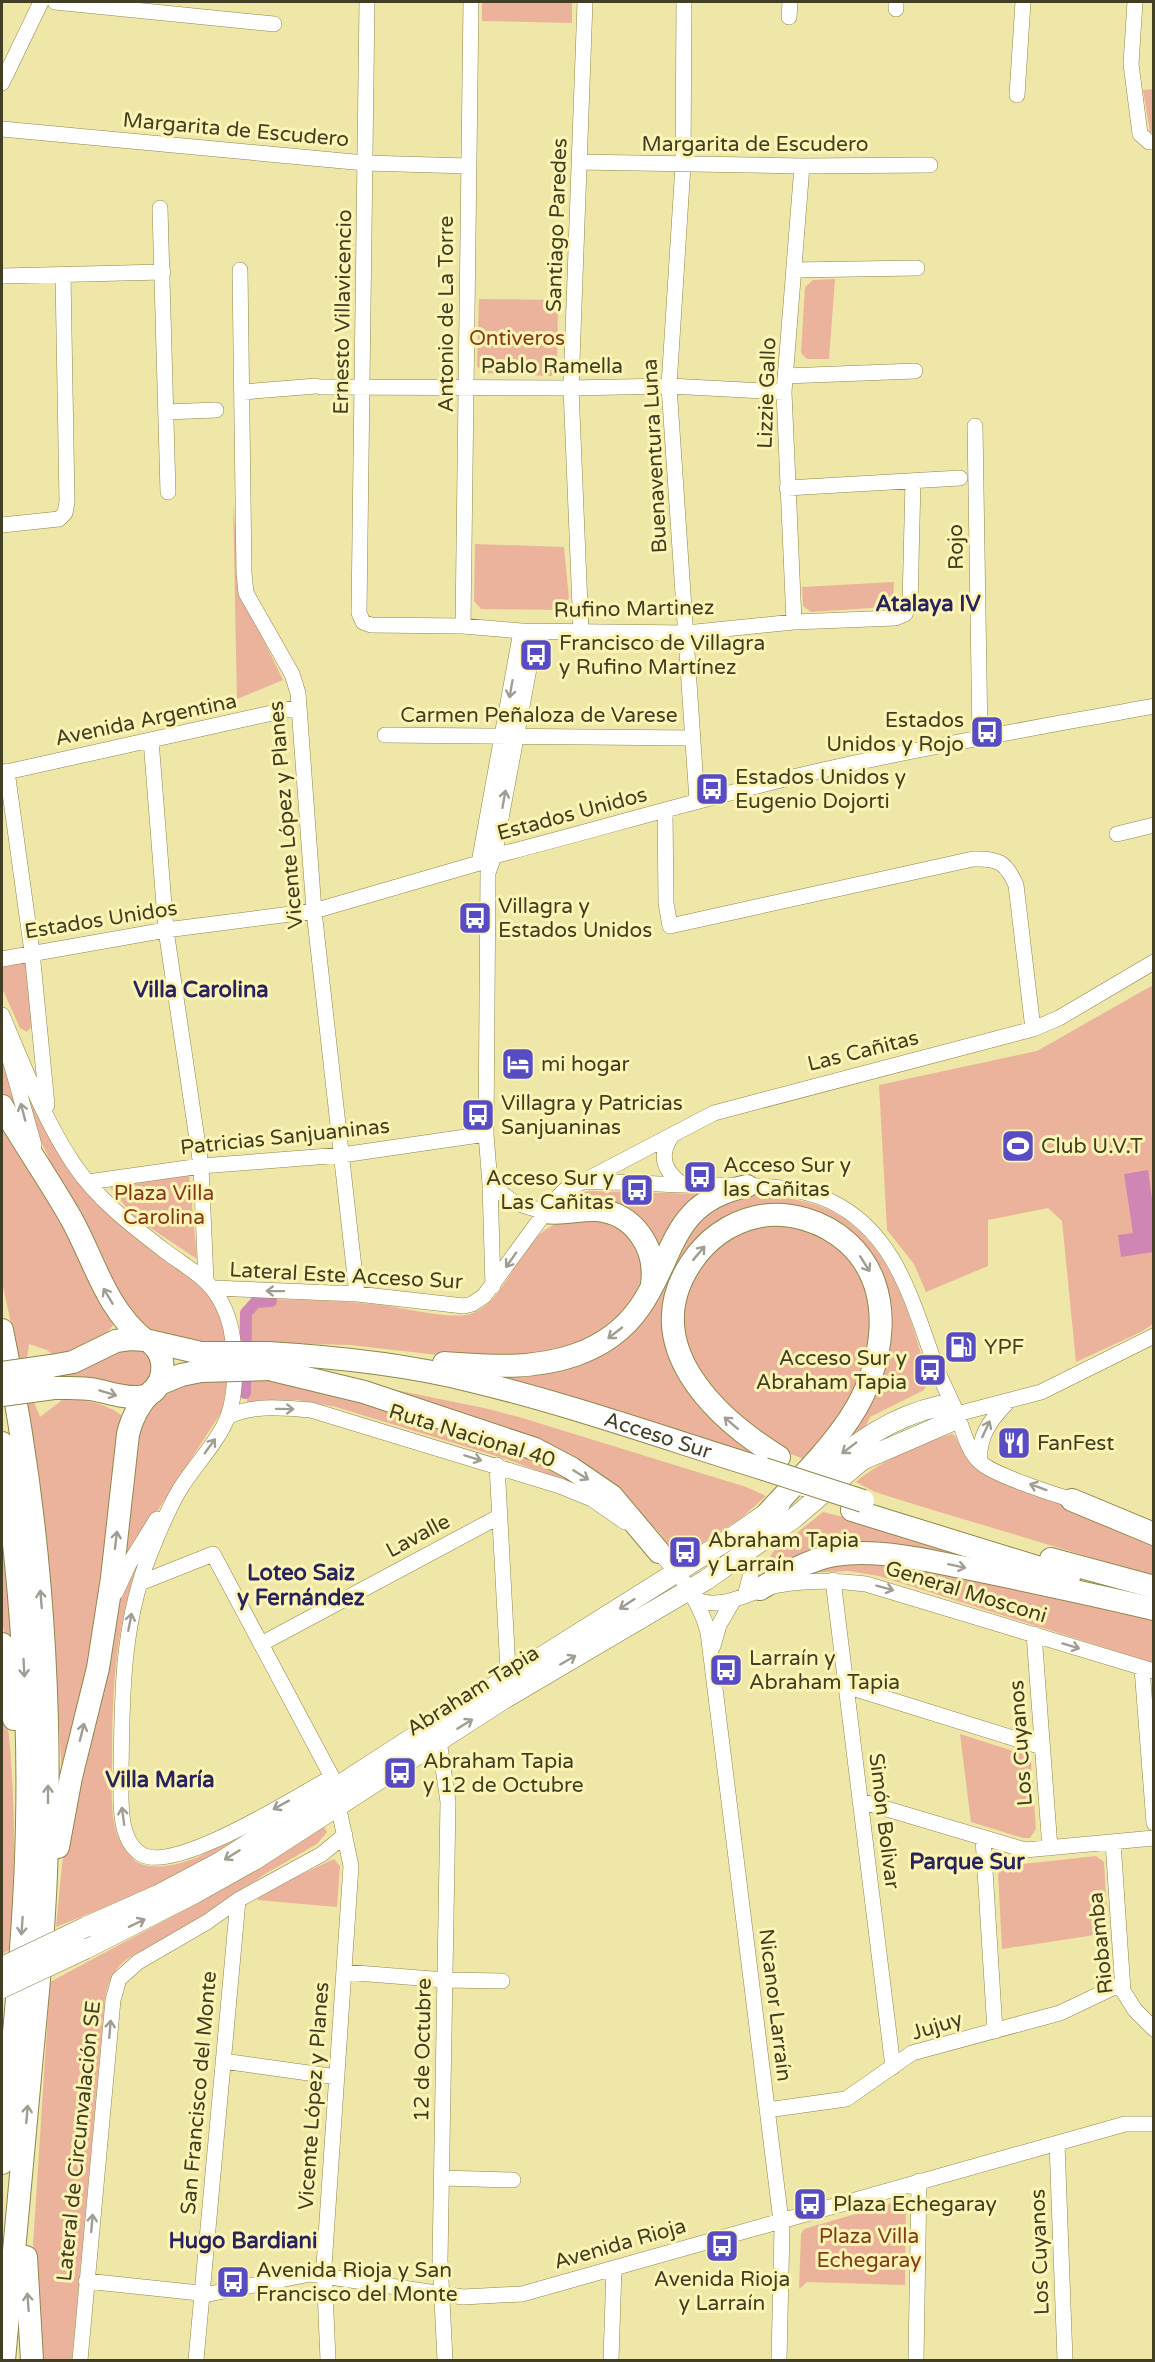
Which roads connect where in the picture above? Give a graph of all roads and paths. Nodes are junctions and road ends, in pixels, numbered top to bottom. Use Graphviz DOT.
graph roads {
  1 [pos="41,2"];
  2 [pos="55,2"];
  3 [pos="367,2"];
  4 [pos="471,2"];
  5 [pos="585,2"];
  6 [pos="684,2"];
  7 [pos="1023,2"];
  8 [pos="1135,2"];
  9 [pos="274,24"];
  10 [pos="2,83"];
  11 [pos="1017,94"];
  12 [pos="2,129"];
  13 [pos="1154,142"];
  14 [pos="580,162"];
  15 [pos="365,163"];
  16 [pos="683,165"];
  17 [pos="930,165"];
  18 [pos="468,166"];
  19 [pos="802,166"];
  20 [pos="160,208"];
  21 [pos="917,268"];
  22 [pos="240,270"];
  23 [pos="794,270"];
  24 [pos="163,272"];
  25 [pos="63,275"];
  26 [pos="2,276"];
  27 [pos="915,371"];
  28 [pos="785,376"];
  29 [pos="363,386"];
  30 [pos="669,386"];
  31 [pos="467,387"];
  32 [pos="571,388"];
  33 [pos="243,392"];
  34 [pos="784,392"];
  35 [pos="216,410"];
  36 [pos="166,412"];
  37 [pos="975,426"];
  38 [pos="960,478"];
  39 [pos="914,481"];
  40 [pos="787,488"];
  41 [pos="168,492"];
  42 [pos="2,525"];
  43 [pos="363,622"];
  44 [pos="794,622"];
  45 [pos="463,626"];
  46 [pos="528,631"];
  47 [pos="581,631"];
  48 [pos="686,633"];
  49 [pos="1154,706"];
  50 [pos="298,707"];
  51 [pos="385,735"];
  52 [pos="509,736"];
  53 [pos="693,738"];
  54 [pos="980,738"];
  55 [pos="151,740"];
  56 [pos="4,772"];
  57 [pos="697,801"];
  58 [pos="666,811"];
  59 [pos="1154,825"];
  60 [pos="1117,834"];
  61 [pos="494,856"];
  62 [pos="483,868"];
  63 [pos="314,910"];
  64 [pos="165,930"];
  65 [pos="32,952"];
  66 [pos="2,959"];
  67 [pos="1154,962"];
  68 [pos="2,1015"];
  69 [pos="1033,1029"];
  70 [pos="2,1030"];
  71 [pos="2,1106"];
  72 [pos="48,1118"];
  73 [pos="486,1134"];
  74 [pos="671,1137"];
  75 [pos="342,1155"];
  76 [pos="201,1166"];
  77 [pos="88,1182"];
  78 [pos="582,1182"];
  79 [pos="490,1184"];
  80 [pos="683,1185"];
  81 [pos="747,1186"];
  82 [pos="62,1204"];
  83 [pos="545,1212"];
  84 [pos="209,1285"];
  85 [pos="493,1286"];
  86 [pos="651,1288"];
  87 [pos="357,1294"];
  88 [pos="2,1330"];
  89 [pos="1154,1336"];
  90 [pos="148,1341"];
  91 [pos="340,1357"];
  92 [pos="268,1361"];
  93 [pos="201,1362"];
  94 [pos="2,1373"];
  95 [pos="53,1377"];
  96 [pos="155,1388"];
  97 [pos="2,1395"];
  98 [pos="1007,1403"];
  99 [pos="948,1410"];
  100 [pos="228,1417"];
  101 [pos="2,1443"];
  102 [pos="980,1462"];
  103 [pos="497,1466"];
  104 [pos="766,1468"];
  105 [pos="177,1494"];
  106 [pos="1072,1500"];
  107 [pos="856,1502"];
  108 [pos="767,1514"];
  109 [pos="500,1516"];
  110 [pos="1154,1523"];
  111 [pos="1154,1534"];
  112 [pos="740,1544"];
  113 [pos="659,1552"];
  114 [pos="676,1572"];
  115 [pos="833,1580"];
  116 [pos="140,1583"];
  117 [pos="1154,1587"];
  118 [pos="692,1594"];
  119 [pos="746,1595"];
  120 [pos="1154,1608"];
  121 [pos="107,1617"];
  122 [pos="1034,1634"];
  123 [pos="2,1644"];
  124 [pos="261,1644"];
  125 [pos="711,1655"];
  126 [pos="1148,1670"];
  127 [pos="515,1683"];
  128 [pos="846,1686"];
  129 [pos="439,1740"];
  130 [pos="1042,1747"];
  131 [pos="335,1791"];
  132 [pos="860,1801"];
  133 [pos="1154,1823"];
  134 [pos="345,1835"];
  135 [pos="983,1838"];
  136 [pos="1154,1838"];
  137 [pos="1113,1842"];
  138 [pos="1050,1848"];
  139 [pos="25,1883"];
  140 [pos="238,1900"];
  141 [pos="43,1934"];
  142 [pos="2,1967"];
  143 [pos="344,1972"];
  144 [pos="445,1980"];
  145 [pos="502,1981"];
  146 [pos="1123,1983"];
  147 [pos="2,1988"];
  148 [pos="1154,2029"];
  149 [pos="995,2031"];
  150 [pos="12,2050"];
  151 [pos="223,2061"];
  152 [pos="893,2067"];
  153 [pos="337,2076"];
  154 [pos="767,2110"];
  155 [pos="2,2124"];
  156 [pos="1154,2124"];
  157 [pos="1057,2143"];
  158 [pos="23,2155"];
  159 [pos="2,2163"];
  160 [pos="442,2178"];
  161 [pos="513,2180"];
  162 [pos="920,2181"];
  163 [pos="781,2220"];
  164 [pos="614,2268"];
  165 [pos="324,2276"];
  166 [pos="86,2281"];
  167 [pos="442,2293"];
  168 [pos="202,2294"];
  169 [pos="4,2361"];
  170 [pos="32,2361"];
  171 [pos="80,2361"];
  172 [pos="196,2361"];
  173 [pos="327,2361"];
  174 [pos="445,2361"];
  175 [pos="611,2361"];
  176 [pos="779,2361"];
  177 [pos="916,2361"];
  178 [pos="1065,2361"];
  1 -- 10 [label="street"];
  2 -- 9 [label="street"];
  3 -- 15 [label="street, Ernesto Villavicencio"];
  4 -- 18 [label="street, Antonio de La Torre"];
  5 -- 14 [label="street, Santiago Paredes"];
  6 -- 16 [label="street, Buenaventura Luna"];
  7 -- 11 [label="street"];
  8 -- 13 [label="street"];
  12 -- 15 [label="street, Margarita de Escudero"];
  14 -- 16 [label="street, Margarita de Escudero"];
  14 -- 32 [label="street, Santiago Paredes"];
  15 -- 18 [label="street, Margarita de Escudero"];
  15 -- 29 [label="street, Ernesto Villavicencio"];
  16 -- 19 [label="street, Margarita de Escudero"];
  16 -- 30 [label="street, Buenaventura Luna"];
  17 -- 19 [label="street, Margarita de Escudero"];
  18 -- 31 [label="street, Antonio de La Torre"];
  19 -- 23 [label="street, Lizzie Gallo"];
  20 -- 24 [label="street"];
  21 -- 23 [label="street"];
  22 -- 33 [label="street, Vicente López y Planes"];
  23 -- 28 [label="street, Lizzie Gallo"];
  24 -- 25 [label="street"];
  24 -- 36 [label="street"];
  25 -- 26 [label="street"];
  25 -- 42 [label="street"];
  27 -- 28 [label="street"];
  28 -- 34 [label="street, Lizzie Gallo"];
  29 -- 31 [label="street, Pablo Ramella"];
  29 -- 33 [label="street, Pablo Ramella"];
  29 -- 43 [label="street, Ernesto Villavicencio"];
  30 -- 32 [label="street, Pablo Ramella"];
  30 -- 34 [label="street, Pablo Ramella"];
  30 -- 48 [label="street, Buenaventura Luna"];
  31 -- 32 [label="street, Pablo Ramella"];
  31 -- 45 [label="street, Antonio de La Torre"];
  32 -- 47 [label="street, Santiago Paredes"];
  33 -- 50 [label="street, Vicente López y Planes"];
  34 -- 40 [label="street, Lizzie Gallo"];
  35 -- 36 [label="street"];
  36 -- 41 [label="street"];
  37 -- 54 [label="street, Rojo"];
  38 -- 39 [label="street"];
  39 -- 40 [label="street"];
  39 -- 44 [label="street, Rufino Martinez"];
  40 -- 44 [label="street, Lizzie Gallo"];
  43 -- 45 [label="street, Rufino Martinez"];
  44 -- 48 [label="street, Rufino Martinez"];
  45 -- 46 [label="street, Rufino Martinez"];
  46 -- 47 [label="street, Rufino Martinez"];
  46 -- 52 [label="street"];
  47 -- 48 [label="street, Rufino Martinez"];
  48 -- 53 [label="street, Buenaventura Luna"];
  49 -- 54 [label="street, Estados Unidos"];
  50 -- 55 [label="street, Avenida Argentina"];
  50 -- 63 [label="street, Vicente López y Planes"];
  51 -- 52 [label="street, Carmen Peñaloza de Varese"];
  52 -- 53 [label="street, Carmen Peñaloza de Varese"];
  61 -- 52 [label="street, one-way"];
  52 -- 62 [label="street"];
  53 -- 57 [label="street, Buenaventura Luna"];
  54 -- 57 [label="street, Estados Unidos"];
  55 -- 56 [label="street, Avenida Argentina"];
  55 -- 64 [label="street"];
  56 -- 65 [label="street"];
  57 -- 58 [label="street, Estados Unidos"];
  58 -- 61 [label="street, Estados Unidos"];
  58 -- 69 [label="street"];
  59 -- 60 [label="street"];
  61 -- 62 [label="street, Estados Unidos"];
  62 -- 63 [label="street, Estados Unidos"];
  62 -- 73 [label="street"];
  63 -- 64 [label="street, Estados Unidos"];
  63 -- 75 [label="street, Vicente López y Planes"];
  64 -- 65 [label="street, Estados Unidos"];
  64 -- 76 [label="street"];
  65 -- 66 [label="street, Estados Unidos"];
  65 -- 72 [label="street"];
  67 -- 69 [label="street, Las Cañitas"];
  68 -- 72 [label="street"];
  69 -- 74 [label="street, Las Cañitas"];
  82 -- 70 [label="street, one-way"];
  71 -- 82 [label="highway"];
  72 -- 77 [label="street"];
  73 -- 75 [label="street, Patricias Sanjuaninas"];
  73 -- 79 [label="street"];
  74 -- 78 [label="street, Las Cañitas"];
  74 -- 80 [label="street"];
  75 -- 76 [label="street, Patricias Sanjuaninas"];
  75 -- 87 [label="street, Vicente López y Planes"];
  76 -- 77 [label="street, Patricias Sanjuaninas"];
  76 -- 84 [label="street"];
  77 -- 84 [label="street"];
  78 -- 80 [label="street"];
  78 -- 83 [label="street, Lateral Este Acceso Sur"];
  79 -- 83 [label="street"];
  79 -- 85 [label="street"];
  80 -- 81 [label="street"];
  81 -- 86 [label="highway"];
  81 -- 99 [label="street"];
  90 -- 82 [label="highway, one-way"];
  83 -- 85 [label="street, Lateral Este Acceso Sur, one-way"];
  83 -- 86 [label="highway"];
  87 -- 84 [label="street, Lateral Este Acceso Sur, one-way"];
  84 -- 100 [label="street"];
  85 -- 87 [label="street, Lateral Este Acceso Sur"];
  86 -- 91 [label="highway, one-way"];
  141 -- 88 [label="highway, one-way"];
  89 -- 98 [label="street, Abraham Tapia"];
  90 -- 93 [label="highway, Acceso Sur"];
  90 -- 95 [label="highway, Acceso Sur"];
  90 -- 96 [label="highway"];
  91 -- 92 [label="highway, Acceso Sur"];
  91 -- 104 [label="highway, Acceso Sur"];
  92 -- 93 [label="highway, Acceso Sur, bridge"];
  92 -- 104 [label="highway, Acceso Sur"];
  92 -- 113 [label="highway, one-way"];
  93 -- 96 [label="highway, Acceso Sur"];
  94 -- 95 [label="highway, Acceso Sur, bridge"];
  95 -- 96 [label="highway, Acceso Sur, one-way"];
  95 -- 97 [label="highway, Acceso Sur, bridge"];
  121 -- 96 [label="highway, one-way"];
  98 -- 99 [label="street, Abraham Tapia"];
  102 -- 98 [label="street, one-way"];
  99 -- 102 [label="street"];
  99 -- 108 [label="main road, Abraham Tapia, one-way"];
  99 -- 112 [label="main road, Abraham Tapia"];
  100 -- 103 [label="street, Ruta Nacional 40, one-way"];
  105 -- 100 [label="street, one-way"];
  101 -- 139 [label="highway, one-way"];
  106 -- 102 [label="street, one-way"];
  103 -- 109 [label="street"];
  103 -- 113 [label="street, Ruta Nacional 40"];
  104 -- 107 [label="highway, Acceso Sur"];
  104 -- 107 [label="highway, bridge"];
  104 -- 108 [label="highway, one-way"];
  105 -- 116 [label="street"];
  105 -- 121 [label="street"];
  106 -- 110 [label="street"];
  106 -- 111 [label="highway"];
  107 -- 117 [label="highway, Acceso Sur"];
  107 -- 120 [label="highway, Acceso Sur"];
  108 -- 112 [label="main road, Abraham Tapia"];
  109 -- 124 [label="street, Lavalle"];
  109 -- 127 [label="street"];
  112 -- 114 [label="main road, Abraham Tapia"];
  112 -- 118 [label="main road, Abraham Tapia"];
  112 -- 119 [label="street, Nicanor Larraín"];
  113 -- 114 [label="street, Ruta Nacional 40"];
  114 -- 118 [label="street, Nicanor Larraín"];
  114 -- 127 [label="main road, Abraham Tapia, one-way"];
  115 -- 119 [label="street, General Mosconi"];
  115 -- 122 [label="street, General Mosconi, one-way"];
  115 -- 128 [label="street, Simón Bolivar"];
  116 -- 124 [label="street"];
  131 -- 116 [label="street, one-way"];
  118 -- 119 [label="street, General Mosconi"];
  118 -- 125 [label="street, Nicanor Larraín"];
  127 -- 118 [label="main road, Abraham Tapia, one-way"];
  119 -- 120 [label="highway, one-way"];
  119 -- 125 [label="street, Nicanor Larraín"];
  141 -- 121 [label="highway, one-way"];
  122 -- 126 [label="street, General Mosconi, one-way"];
  122 -- 130 [label="street, Los Cuyanos"];
  123 -- 139 [label="highway"];
  124 -- 131 [label="street"];
  125 -- 154 [label="street, Nicanor Larraín"];
  126 -- 133 [label="street"];
  129 -- 127 [label="main road, Abraham Tapia, one-way"];
  127 -- 131 [label="main road, Abraham Tapia"];
  128 -- 130 [label="street"];
  128 -- 132 [label="street, Simón Bolivar"];
  129 -- 131 [label="main road, Abraham Tapia"];
  129 -- 144 [label="street, 12 de Octubre"];
  130 -- 138 [label="street, Los Cuyanos"];
  131 -- 134 [label="street"];
  131 -- 142 [label="main road, Abraham Tapia, one-way, bridge"];
  147 -- 131 [label="main road, Abraham Tapia, one-way, bridge"];
  132 -- 135 [label="street"];
  132 -- 152 [label="street, Simón Bolivar"];
  134 -- 140 [label="street, Lateral de Circunvalación SE"];
  134 -- 143 [label="street, Vicente López y Planes"];
  135 -- 138 [label="street"];
  135 -- 149 [label="street"];
  136 -- 137 [label="street"];
  137 -- 138 [label="street"];
  137 -- 146 [label="street, Riobamba"];
  139 -- 150 [label="highway, one-way"];
  140 -- 151 [label="street, San Francisco del Monte"];
  166 -- 140 [label="street, Lateral de Circunvalación SE, one-way"];
  158 -- 141 [label="highway, one-way"];
  143 -- 144 [label="street"];
  143 -- 153 [label="street, Vicente López y Planes"];
  144 -- 145 [label="street"];
  144 -- 160 [label="street, 12 de Octubre"];
  146 -- 148 [label="street, Riobamba"];
  146 -- 149 [label="street, Jujuy"];
  149 -- 152 [label="street, Jujuy"];
  150 -- 155 [label="highway"];
  150 -- 159 [label="highway"];
  151 -- 153 [label="street"];
  151 -- 168 [label="street, San Francisco del Monte"];
  152 -- 154 [label="street, Jujuy"];
  153 -- 165 [label="street, Vicente López y Planes"];
  154 -- 163 [label="street, Nicanor Larraín"];
  156 -- 157 [label="street, Avenida Rioja"];
  157 -- 162 [label="street, Avenida Rioja"];
  157 -- 178 [label="street, Los Cuyanos"];
  158 -- 169 [label="highway"];
  170 -- 158 [label="highway, one-way"];
  160 -- 161 [label="street"];
  160 -- 167 [label="street, 12 de Octubre"];
  162 -- 163 [label="street, Avenida Rioja"];
  162 -- 177 [label="street"];
  163 -- 164 [label="street, Avenida Rioja"];
  163 -- 176 [label="street, Nicanor Larraín"];
  164 -- 167 [label="street, Avenida Rioja"];
  164 -- 175 [label="street"];
  165 -- 167 [label="street, Avenida Rioja"];
  165 -- 168 [label="street, Avenida Rioja"];
  165 -- 173 [label="street, Vicente López y Planes"];
  166 -- 168 [label="street, Avenida Rioja"];
  166 -- 171 [label="street, Lateral de Circunvalación SE"];
  167 -- 174 [label="street, 12 de Octubre"];
  168 -- 172 [label="street, San Francisco del Monte"];
}
